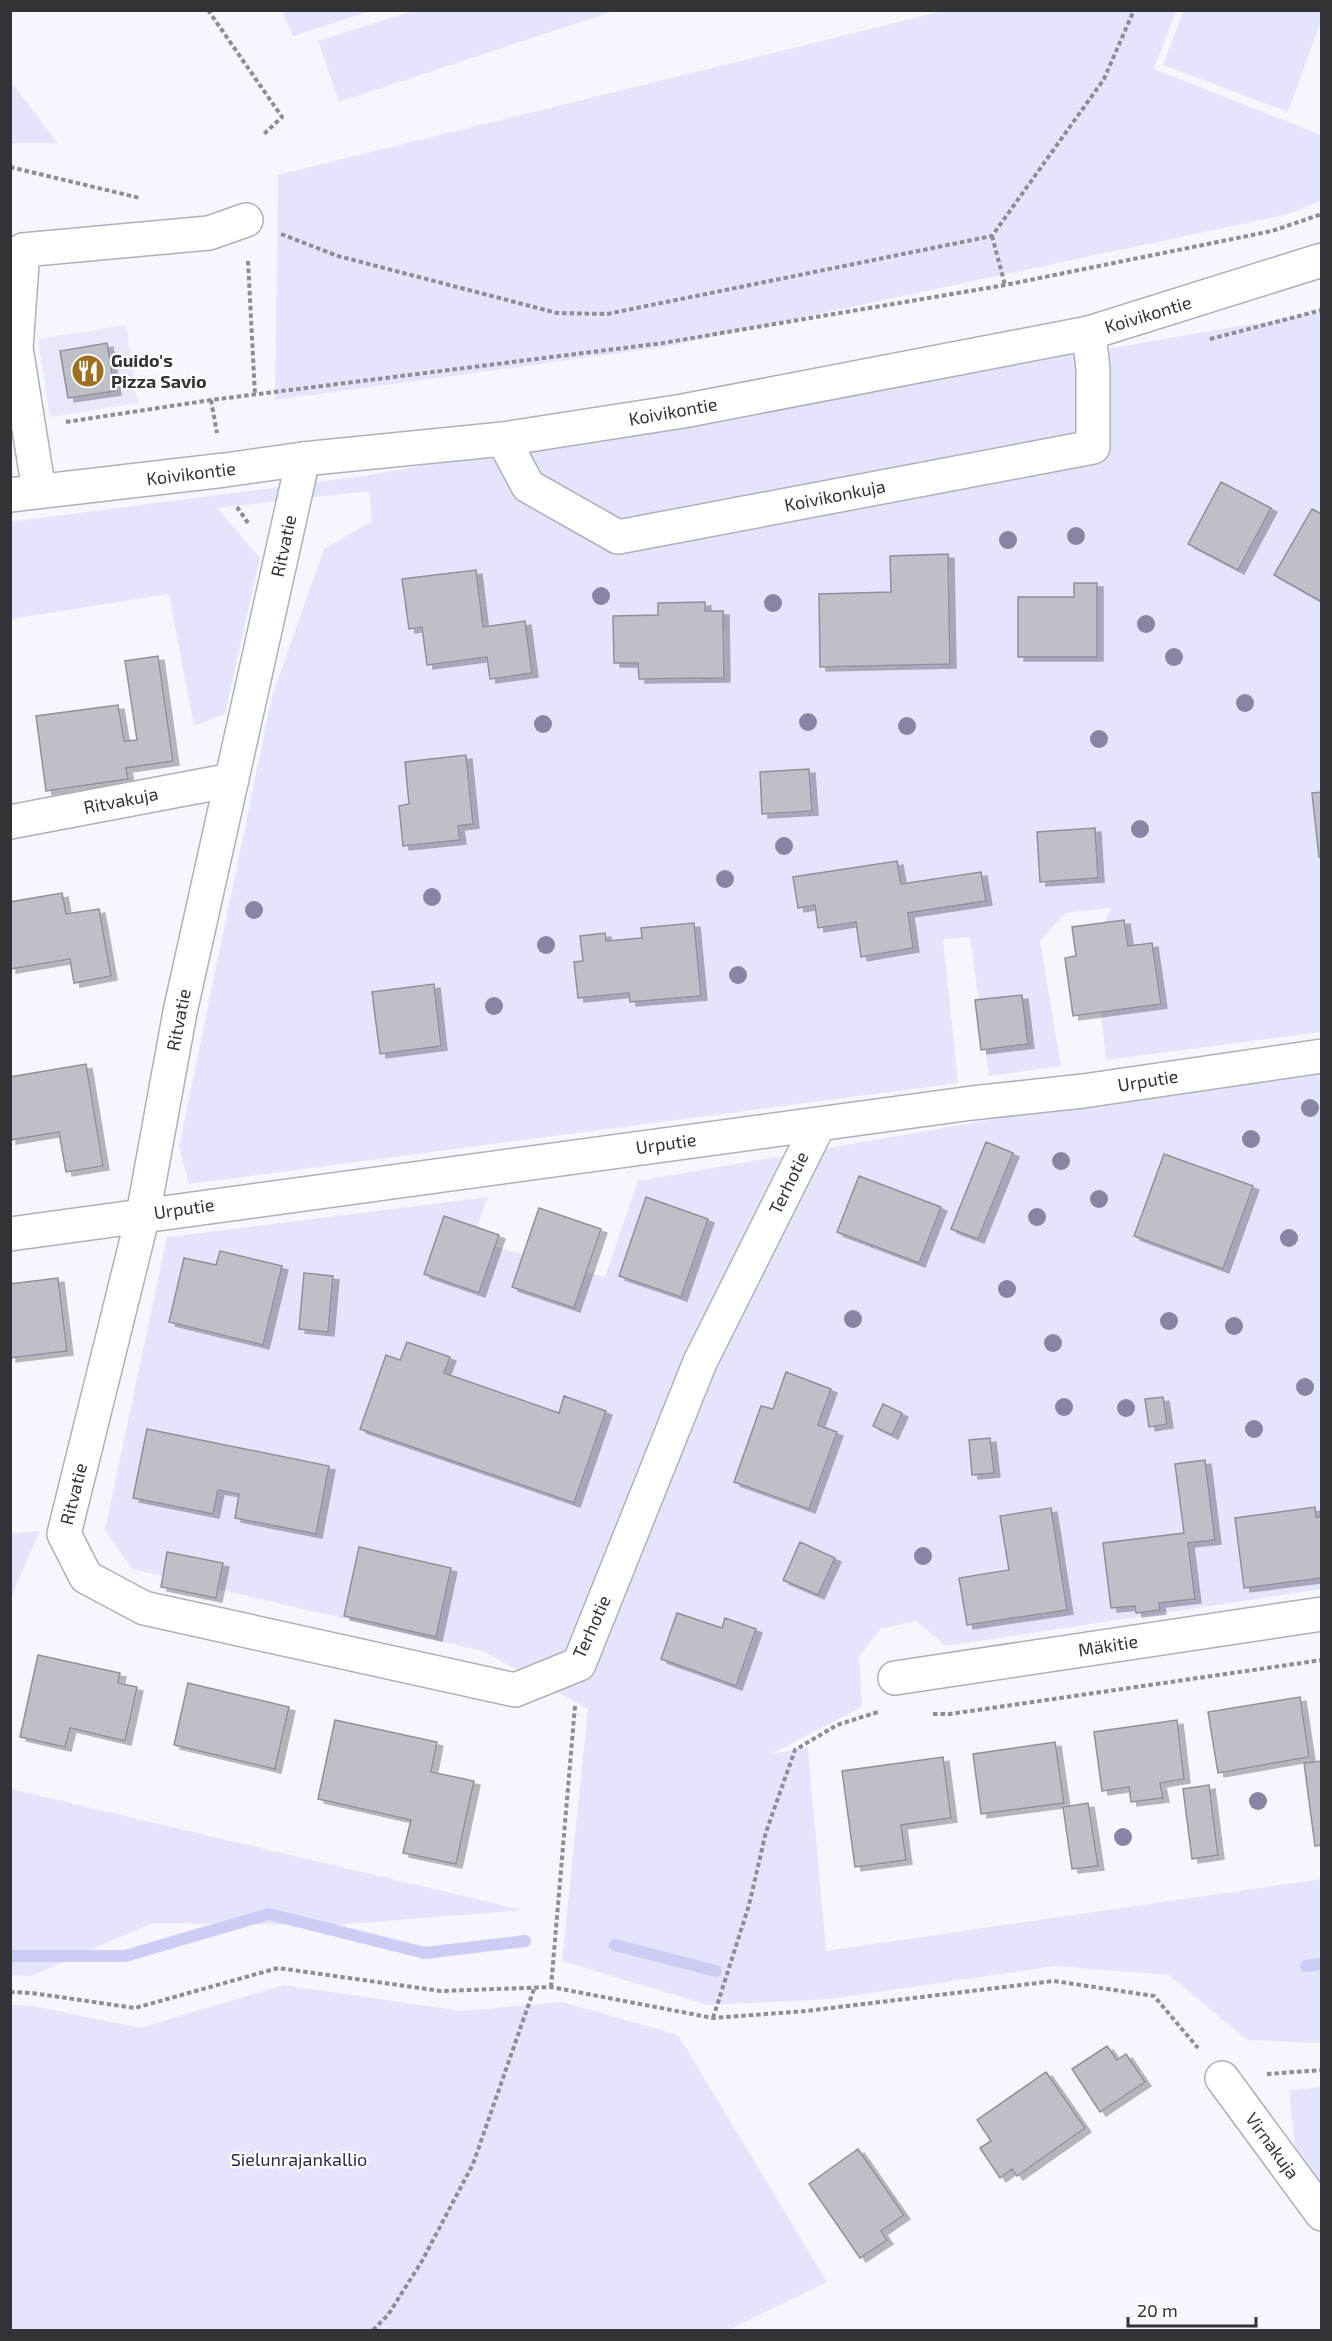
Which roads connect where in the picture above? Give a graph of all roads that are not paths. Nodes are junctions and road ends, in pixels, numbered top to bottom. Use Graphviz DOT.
graph roads {
  1 [pos="246,220"];
  2 [pos="1322,260"];
  3 [pos="1089,333"];
  4 [pos="503,439"];
  5 [pos="303,459"];
  6 [pos="25,493"];
  7 [pos="232,780"];
  8 [pos="10,822"];
  9 [pos="1322,1056"];
  10 [pos="819,1124"];
  11 [pos="143,1215"];
  12 [pos="10,1234"];
  13 [pos="87,1577"];
  14 [pos="1322,1614"];
  15 [pos="895,1678"];
  16 [pos="1222,2078"];
  17 [pos="1322,2214"];
  1 -- 6 [label="street"];
  2 -- 3 [label="street, Koivikontie"];
  3 -- 4 [label="street, Koivikontie"];
  3 -- 4 [label="street, Koivikonkuja"];
  4 -- 5 [label="street, Koivikontie"];
  5 -- 6 [label="street, Koivikontie"];
  5 -- 7 [label="street, Ritvatie"];
  7 -- 8 [label="street, Ritvakuja"];
  7 -- 11 [label="street, Ritvatie"];
  9 -- 10 [label="street, Urputie"];
  10 -- 11 [label="street, Urputie"];
  10 -- 13 [label="street, Terhotie"];
  11 -- 12 [label="street, Urputie"];
  11 -- 13 [label="street, Ritvatie"];
  14 -- 15 [label="street, Mäkitie"];
  16 -- 17 [label="street, Virnakuja"];
}
